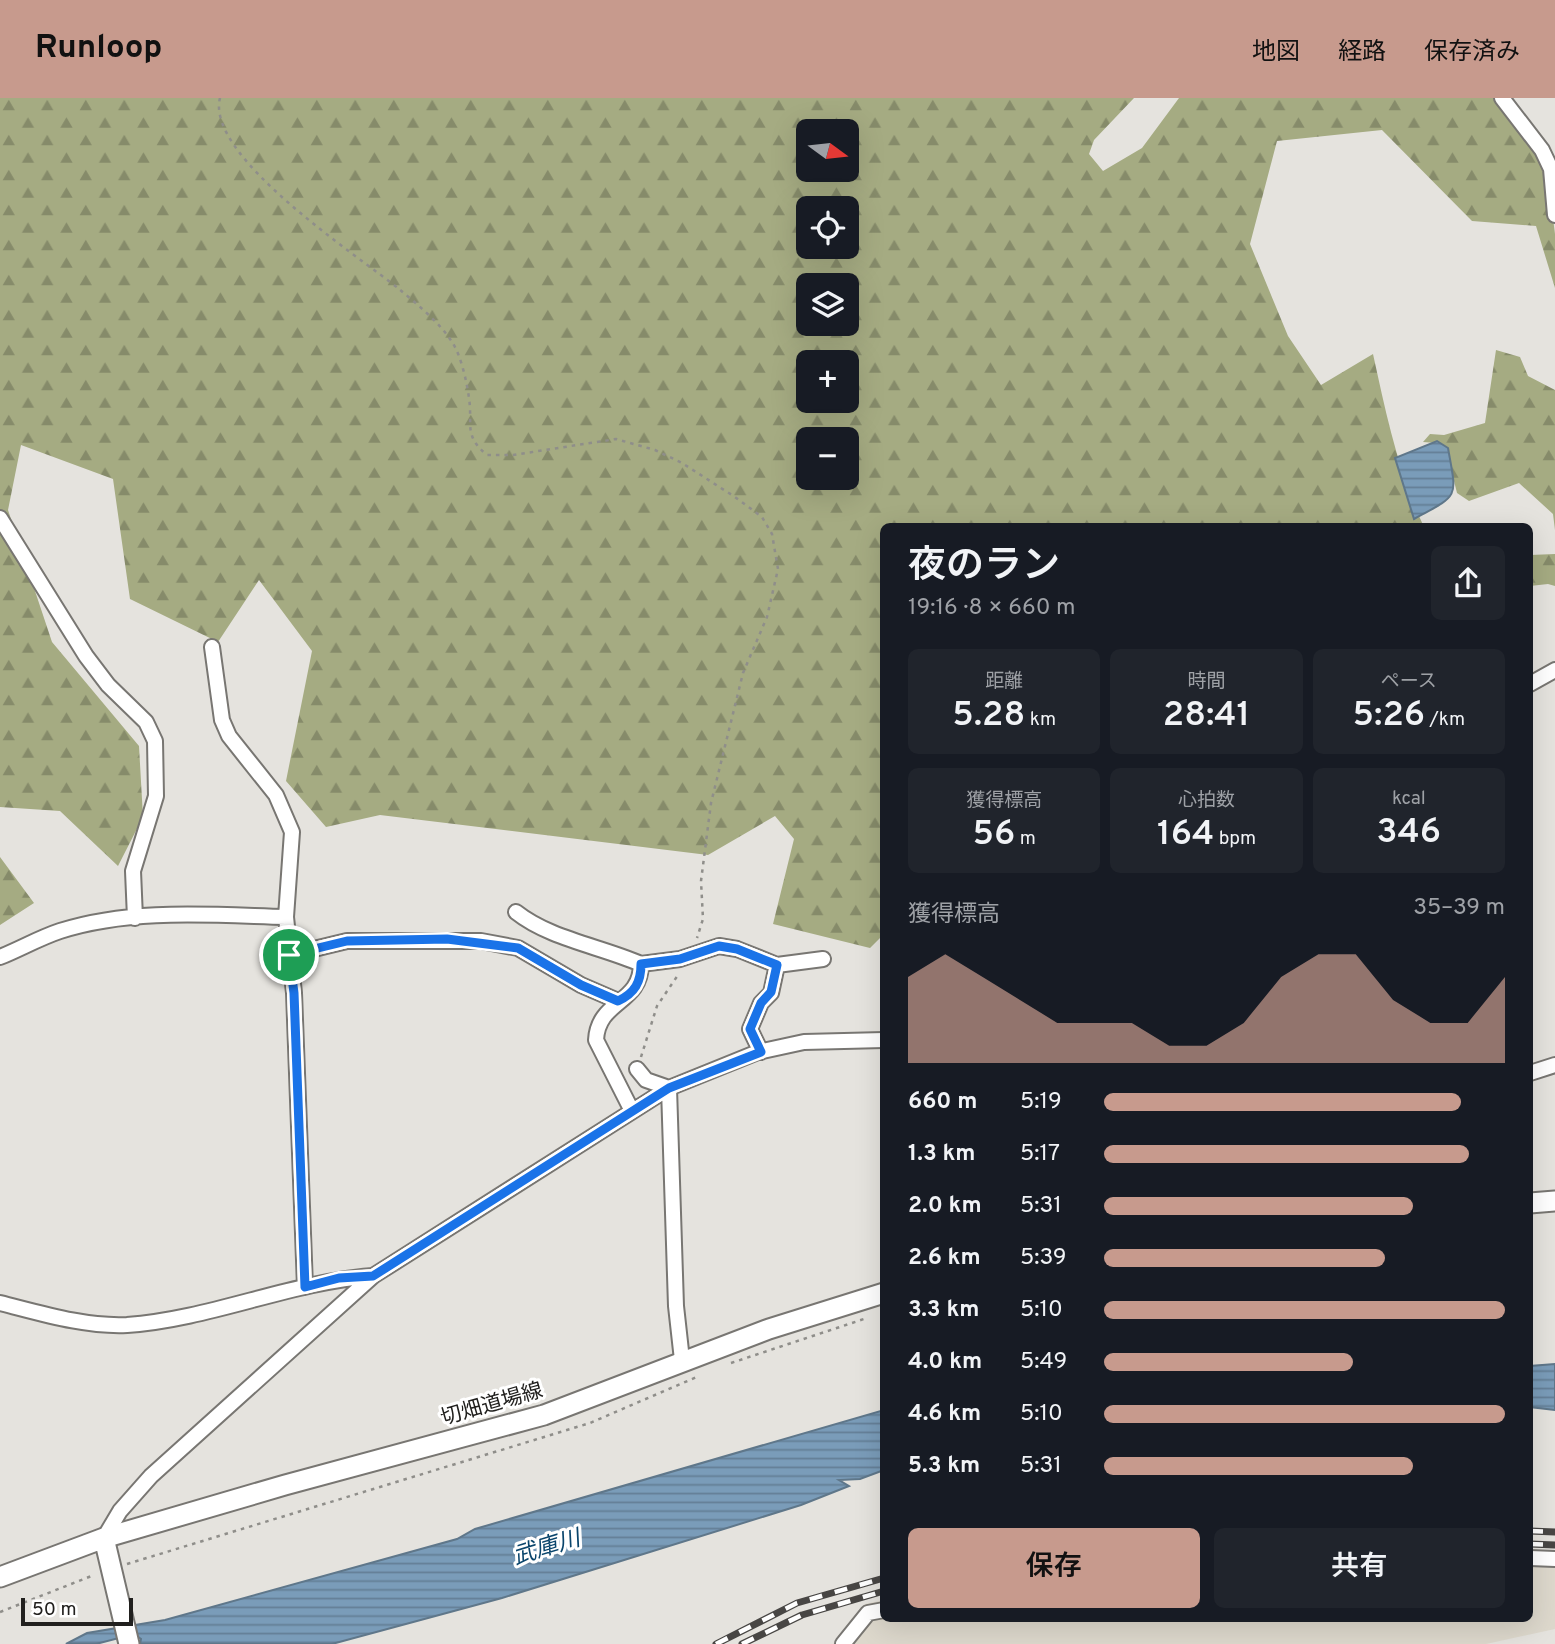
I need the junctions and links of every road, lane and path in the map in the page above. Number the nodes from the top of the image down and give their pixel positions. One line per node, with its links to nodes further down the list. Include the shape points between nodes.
1 (220, 98): 11 (path, via 218,118 232,145 258,175 398,288 454,344 469,398 468,427 487,456 616,439 682,463 762,517 772,534 778,569 767,617 743,673 710,803 701,881 703,919)
2 (1502, 98): 3 (street, via 1542,150 1550,169)
3 (1555, 215)
4 (0, 518): 10 (street, via 86,656 146,722 155,741 156,796 133,871)
5 (212, 647): 9 (street, via 222,720 229,736 276,795 292,832)
6 (1555, 670): 7 (street)
7 (1533, 682)
8 (516, 912): 15 (street, via 534,926)
9 (286, 917): 10 (street, via 162,914); 12 (street)
10 (135, 918): 13 (street, via 59,931)
11 (697, 939)
12 (289, 955): 18 (street, via 347,941 481,941 518,948); 29 (street)
13 (0, 957)
14 (823, 958): 16 (street)
15 (641, 964): 16 (street, via 680,959 719,946); 18 (street, via 638,984)
16 (777, 965): 20 (street, via 771,992 750,1029)
17 (680, 972): 22 (path, via 657,1006)
18 (618, 1001): 25 (street, via 603,1015 596,1041)
19 (880, 1040): 20 (street, via 804,1042)
20 (761, 1052): 24 (street)
21 (1555, 1065): 23 (street)
22 (637, 1069): 24 (street, via 646,1080)
23 (1533, 1072)
24 (669, 1088): 25 (street); 33 (street)
25 (632, 1111): 28 (street)
26 (1555, 1201): 27 (main road)
27 (1533, 1203)
28 (373, 1276): 29 (street); 36 (street, via 151,1476 120,1511)
29 (305, 1287): 31 (street, via 127,1325 96,1324)
30 (880, 1294): 33 (main road, 切畑道場線)
31 (0, 1303)
32 (868, 1317): 34 (path)
33 (681, 1360): 36 (main road, 切畑道場線, via 544,1415)
34 (727, 1364)
35 (702, 1374): 39 (path, via 590,1423)
36 (104, 1538): 39 (main road); 40 (main road, 切畑道場線)
37 (1533, 1558): 38 (street)
38 (1555, 1559)
39 (111, 1568): 42 (path); 43 (main road)
40 (0, 1577)
41 (880, 1611): 44 (street, via 868,1613)
42 (0, 1612)
43 (129, 1644)
44 (843, 1644)

